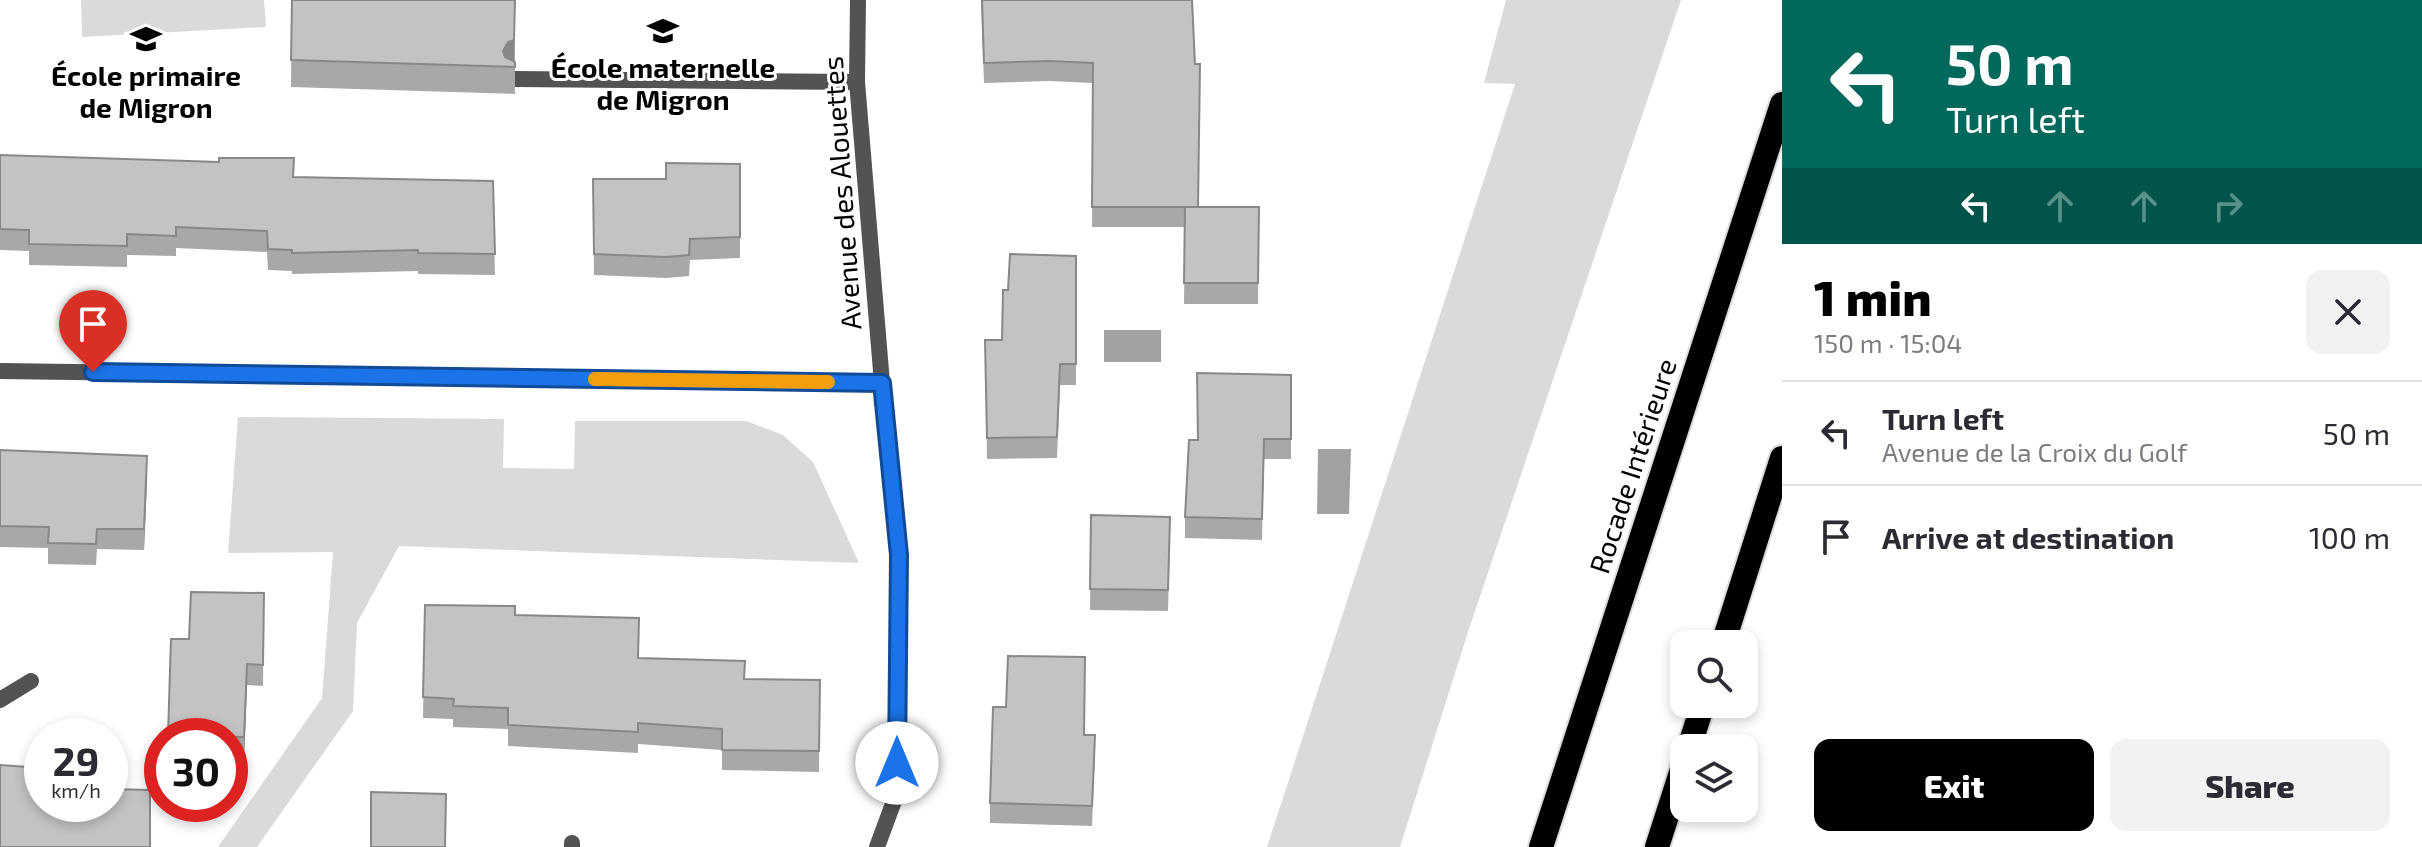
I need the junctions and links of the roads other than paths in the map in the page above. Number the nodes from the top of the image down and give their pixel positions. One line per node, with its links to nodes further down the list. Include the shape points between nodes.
1 (858, 0): 3 (street, Avenue des Alouettes)
2 (514, 79): 3 (street)
3 (857, 82): 6 (street, Avenue des Alouettes)
4 (1782, 104): 13 (highway, Rocade Intérieure)
5 (0, 371): 6 (street)
6 (882, 383): 12 (street, Avenue des Alouettes, via 899,555 897,793)
7 (1782, 458): 8 (highway)
8 (1727, 630)
9 (31, 681): 10 (street)
10 (0, 700)
11 (1670, 807): 14 (highway)
12 (877, 847)
13 (1541, 847)
14 (1657, 847)

